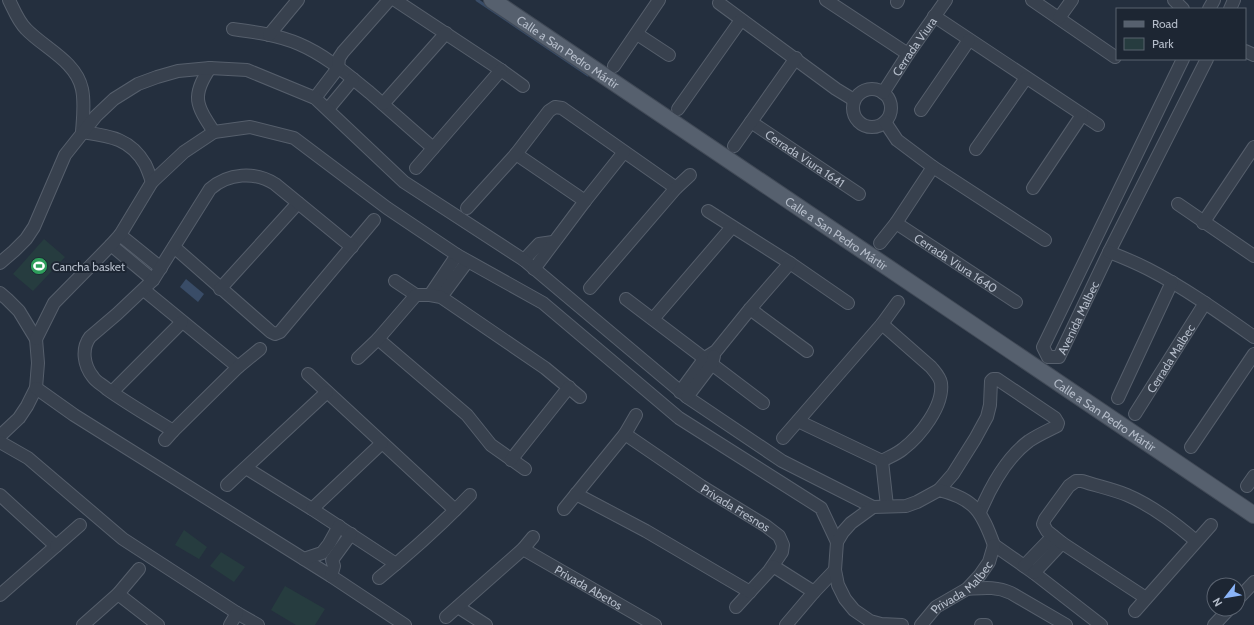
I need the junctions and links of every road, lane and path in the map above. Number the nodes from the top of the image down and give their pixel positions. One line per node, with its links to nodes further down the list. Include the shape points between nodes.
1 (9, 0): 46 (street, via 27,30 69,66 78,78 84,100)
2 (298, 0): 19 (street)
3 (389, 0): 30 (street, via 343,52 339,58)
4 (395, 0): 18 (street)
5 (492, 0): 148 (main road, Calle a San Pedro Mártir)
6 (659, 0): 20 (street)
7 (826, 0): 22 (street)
8 (946, 0): 14 (street, Cerrada Viura)
9 (1032, 0): 15 (street)
10 (1072, 0): 15 (street)
11 (1174, 0): 13 (street)
12 (719, 3): 16 (street)
13 (1182, 8)
14 (934, 16): 21 (street); 22 (street, Cerrada Viura)
15 (1059, 18): 24 (street)
16 (741, 20): 25 (street); 40 (street)
17 (233, 29): 19 (street)
18 (446, 33): 31 (street); 38 (street)
19 (269, 34): 30 (street, via 314,51)
20 (636, 34): 23 (street); 28 (street)
21 (969, 40): 32 (street); 41 (street)
22 (908, 54): 35 (street, Cerrada Viura)
23 (669, 55)
24 (1115, 57)
25 (796, 58): 37 (street); 43 (street)
26 (1184, 60): 77 (street, Avenida Malbec, via 1043,347 1048,357 1059,357)
27 (1206, 60): 77 (street, Avenida Malbec)
28 (614, 66)
29 (210, 68): 36 (street, via 247,70); 46 (street, via 178,71 138,84 114,99); 47 (street, via 198,89 197,96 203,114)
30 (338, 68): 33 (street); 36 (street)
31 (501, 70): 34 (street); 50 (street)
32 (1026, 78): 42 (street); 51 (street)
33 (353, 79): 38 (street); 39 (street)
34 (523, 86)
35 (883, 93): 37 (street, via 870,89); 44 (street, via 891,106)
36 (315, 98): 39 (street)
37 (854, 100): 44 (street, via 854,116 859,123 874,128)
38 (382, 104): 50 (street)
39 (328, 109): 80 (street, via 404,182)
40 (678, 109)
41 (921, 110)
42 (1082, 115): 45 (street); 59 (street)
43 (751, 122): 48 (street); 60 (street, Cerrada Viura 1641)
44 (886, 122): 54 (street, via 897,140)
45 (1098, 125)
46 (82, 132): 57 (street, via 115,138 126,143 145,164); 82 (street, via 65,155 34,227 26,239)
47 (214, 132): 57 (street, via 184,152); 78 (street, via 250,127 294,138 387,208)
48 (734, 146)
49 (1254, 147): 68 (street)
50 (433, 148): 55 (street)
51 (976, 149)
52 (624, 152): 53 (street, via 562,108 555,107 549,111); 58 (street); 61 (street)
53 (516, 154): 61 (street); 64 (street)
54 (933, 167): 67 (street); 71 (street)
55 (416, 168)
56 (690, 175): 58 (street)
57 (152, 182): 70 (street)
58 (676, 188): 89 (street)
59 (1033, 188)
60 (858, 194)
61 (585, 201): 72 (street)
62 (298, 203): 75 (street, via 275,184 261,177 245,175 224,179 210,189); 76 (street); 90 (street)
63 (1178, 204): 68 (street)
64 (467, 208)
65 (708, 211): 69 (street)
66 (374, 220): 76 (street)
67 (896, 223): 73 (street); 97 (street, Cerrada Viura 1640)
68 (1204, 223): 79 (street)
69 (732, 227): 83 (street); 101 (street)
70 (120, 235): 74 (street); 84 (street)
71 (1045, 240)
72 (553, 242): 80 (street, via 539,244); 85 (street)
73 (880, 243)
74 (111, 245): 86 (street); 105 (street, via 54,303)
75 (174, 247): 84 (street); 90 (street)
76 (352, 247): 90 (street, via 280,332 275,334)
77 (1109, 252): 88 (street)
78 (457, 255): 81 (street); 94 (street)
79 (1254, 256)
80 (524, 260): 85 (street)
81 (468, 262): 94 (street); 156 (street, via 543,303 679,418 821,508)
82 (0, 263)
83 (790, 263): 98 (street); 100 (street)
84 (161, 268): 86 (street)
85 (534, 268): 118 (street)
86 (153, 280): 91 (street)
87 (396, 282): 93 (street)
88 (1172, 282): 99 (street); 120 (street)
89 (590, 288)
90 (220, 289)
91 (144, 290): 102 (street); 116 (street, via 86,341 87,367 93,379)
92 (0, 293): 105 (street, via 18,311)
93 (416, 295): 94 (street); 106 (street)
94 (436, 296): 114 (street, via 545,368)
95 (626, 299): 101 (street)
96 (898, 302): 103 (street)
97 (1016, 302)
98 (848, 303)
99 (1205, 303): 104 (street); 122 (street, Cerrada Malbec)
100 (750, 309): 108 (street); 111 (street)
101 (653, 319): 111 (street)
102 (182, 322): 112 (street); 116 (street)
103 (882, 324): 124 (street); 132 (street, via 931,367 941,382 941,392 937,406 924,427 903,448)
104 (1254, 337)
105 (36, 339): 115 (street)
106 (378, 339): 110 (street); 131 (street, via 458,406 491,445)
107 (260, 349): 112 (street)
108 (807, 351)
109 (1254, 354): 130 (street)
110 (358, 358)
111 (711, 358): 118 (street); 121 (street)
112 (238, 367): 116 (street, via 169,435)
113 (308, 374): 117 (street)
114 (569, 387): 119 (street); 131 (street)
115 (36, 388): 126 (street, via 19,418); 161 (street, via 74,415)
116 (112, 392)
117 (327, 392): 129 (street); 133 (street)
118 (683, 395): 143 (street, via 782,461)
119 (580, 397)
120 (1118, 398)
121 (763, 403)
122 (1135, 414)
123 (636, 415): 125 (street)
124 (798, 421): 127 (street); 132 (street)
125 (625, 434): 139 (street); 164 (street, Privada Fresnos, via 775,532 783,548)
126 (0, 436)
127 (783, 438)
128 (0, 442): 183 (street, via 28,458 123,539)
129 (382, 443): 144 (street); 146 (street)
130 (1191, 447)
131 (511, 460): 134 (street)
132 (882, 461): 142 (street)
133 (246, 468): 136 (street); 144 (street)
134 (525, 469)
135 (1254, 476): 137 (street)
136 (227, 484)
137 (1247, 486)
138 (939, 490): 142 (street, via 906,506); 147 (street, via 961,498); 147 (street, via 957,468 987,417 991,381 997,379 1055,418 1058,423 1057,426 1029,441 1017,452 989,491)
139 (576, 494): 145 (street); 173 (street, via 646,531)
140 (0, 495): 158 (street)
141 (470, 495): 146 (street)
142 (887, 506): 143 (street)
143 (873, 507): 156 (street, via 851,523)
144 (312, 509): 151 (street)
145 (564, 509)
146 (455, 510): 163 (street)
147 (980, 512): 157 (street)
148 (1254, 515)
149 (80, 524): 158 (street)
150 (1211, 525): 155 (street)
151 (339, 526): 152 (street); 160 (street)
152 (351, 534): 162 (street); 163 (street)
153 (533, 538): 159 (street)
154 (1057, 540): 155 (street, via 1043,524 1069,486 1079,481 1127,495 1159,512); 166 (street); 177 (street)
155 (1196, 541): 177 (street)
156 (837, 542): 167 (street)
157 (994, 545): 166 (street); 171 (street, Privada Malbec, via 985,570)
158 (56, 546): 176 (street)
159 (523, 549): 178 (street); 190 (street, Privada Abetos)
160 (322, 553): 161 (street); 162 (street)
161 (304, 560): 168 (street)
162 (332, 560): 168 (street, via 334,566)
163 (396, 564): 169 (street)
164 (771, 568): 173 (street, Privada Fresnos); 175 (street)
165 (139, 569): 174 (street)
166 (1029, 569): 197 (street)
167 (835, 570): 175 (street); 192 (street, via 838,585 854,610 881,624)
168 (331, 576): 188 (street)
169 (379, 578)
170 (1254, 582): 172 (street)
171 (966, 589): 193 (street, Privada Malbec, via 936,607); 196 (street, via 1004,590)
172 (1246, 590)
173 (750, 592): 179 (street, Privada Fresnos)
174 (118, 594): 184 (street); 185 (street)
175 (811, 595): 191 (street)
176 (2, 598)
177 (1146, 598): 180 (street)
178 (458, 607): 181 (street); 189 (street)
179 (736, 607)
180 (1135, 611)
181 (446, 617)
182 (1222, 617): 198 (street)
183 (242, 619): 186 (street); 187 (street)
184 (83, 625)
185 (158, 625)
186 (230, 625)
187 (258, 625)
188 (405, 625)
189 (486, 625)
190 (655, 625)
191 (786, 625)
192 (902, 625)
193 (921, 625)
194 (981, 625): 195 (street)
195 (986, 625)
196 (1066, 625)
197 (1101, 625)
198 (1214, 625)

